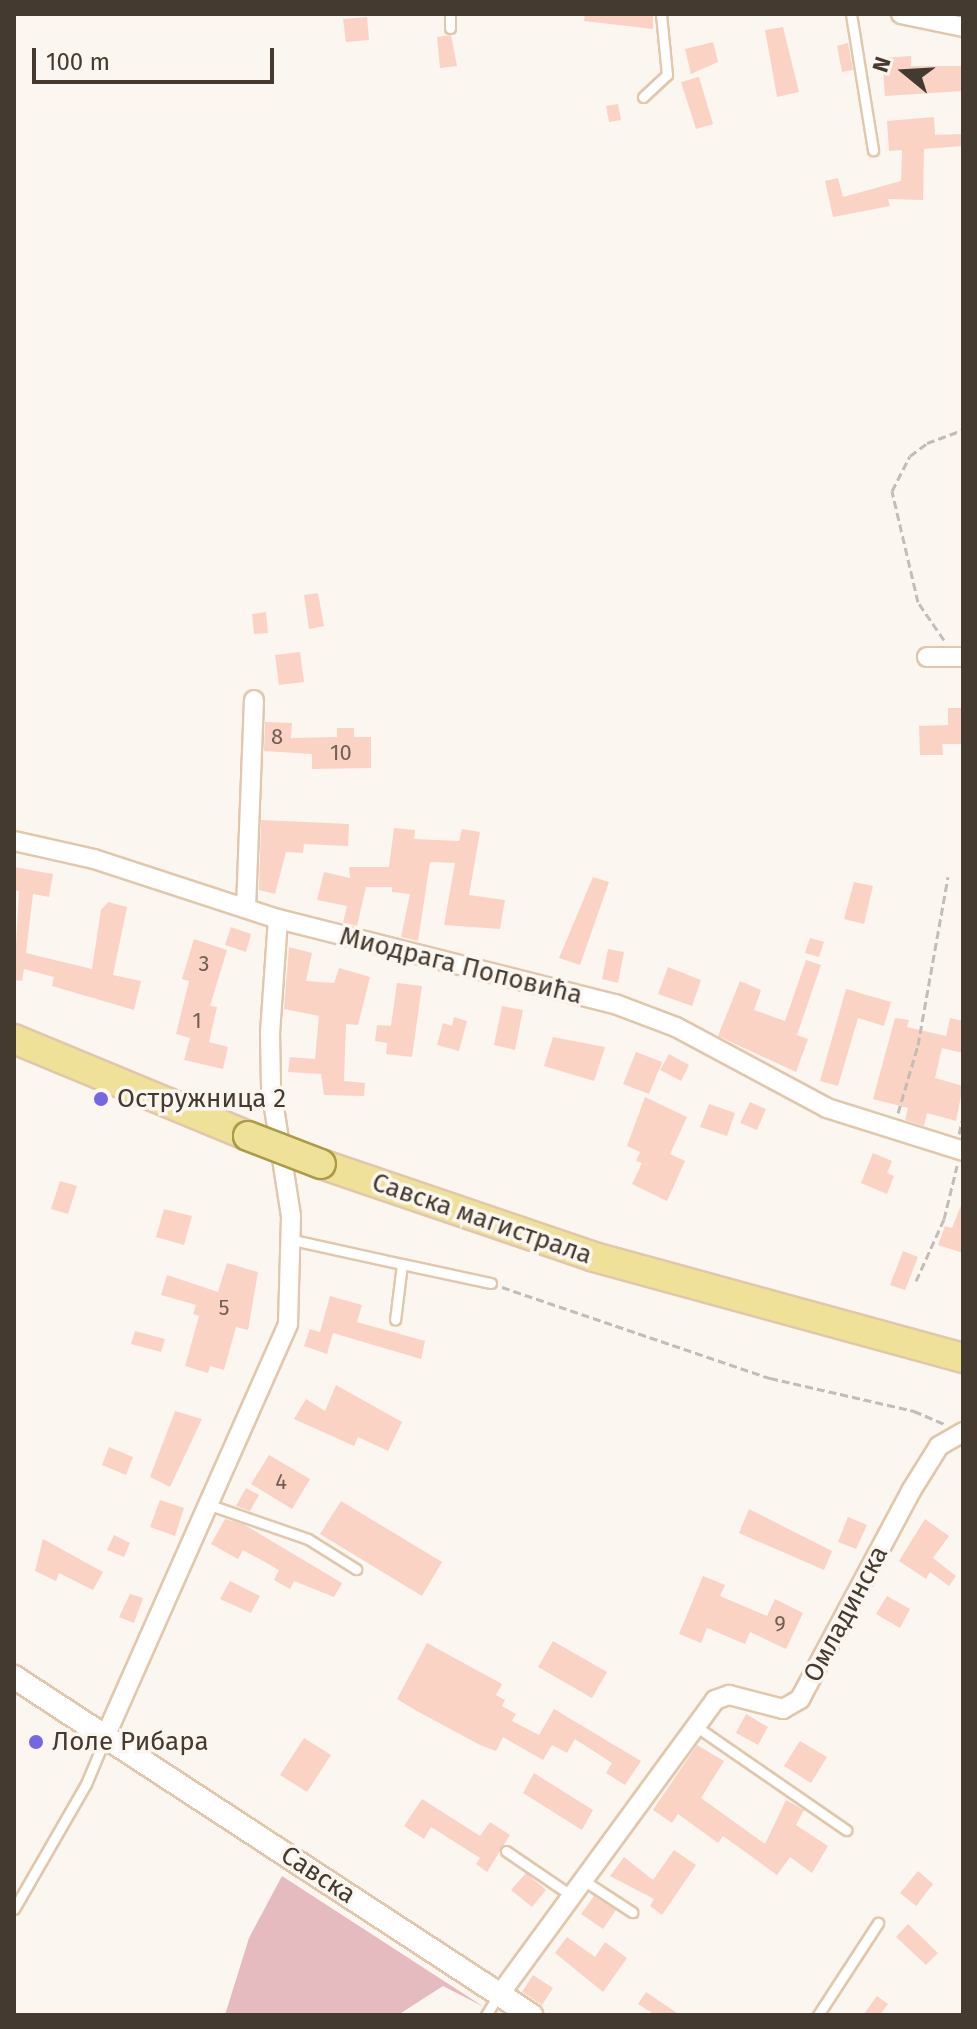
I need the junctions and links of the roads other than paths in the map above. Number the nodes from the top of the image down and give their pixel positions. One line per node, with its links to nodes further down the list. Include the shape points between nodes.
1 (450, 14): 6 (lane)
2 (661, 14): 7 (lane, via 667,75)
3 (851, 14): 8 (lane)
4 (901, 14): 5 (street)
5 (963, 27)
6 (450, 28)
7 (643, 97)
8 (873, 150)
9 (927, 657): 10 (street)
10 (962, 657)
11 (254, 700): 13 (street)
12 (14, 841): 13 (street, Миодрага Поповића, via 94,859)
13 (246, 908): 14 (street, Миодрага Поповића)
14 (278, 919): 16 (street, Миодрага Поповића, via 657,1019 806,1098 892,1132); 17 (street, via 270,1033 278,1143)
15 (14, 1039): 21 (main road, Савска магистрала, bridge, via 321,1164 594,1257)
16 (962, 1151)
17 (293, 1240): 18 (lane); 23 (street, via 288,1324 251,1416)
18 (402, 1264): 19 (lane); 20 (lane)
19 (491, 1283)
20 (395, 1320)
21 (963, 1358)
22 (959, 1433): 26 (street, Омладинска, via 939,1446 911,1491 800,1699 783,1709 723,1695)
23 (207, 1504): 24 (lane, via 308,1539); 27 (street)
24 (356, 1569)
25 (14, 1677): 27 (street, Савска)
26 (694, 1725): 28 (lane); 30 (street, Омладинска)
27 (106, 1735): 32 (lane, via 86,1784); 35 (street, Савска)
28 (846, 1830)
29 (506, 1851): 31 (lane)
30 (580, 1878): 31 (street, Омладинска); 33 (lane)
31 (569, 1894): 35 (street, Омладинска)
32 (14, 1909)
33 (632, 1912)
34 (878, 1923): 38 (lane)
35 (500, 1994): 36 (lane); 37 (street, Савска)
36 (486, 2015)
37 (531, 2015)
38 (818, 2015)

